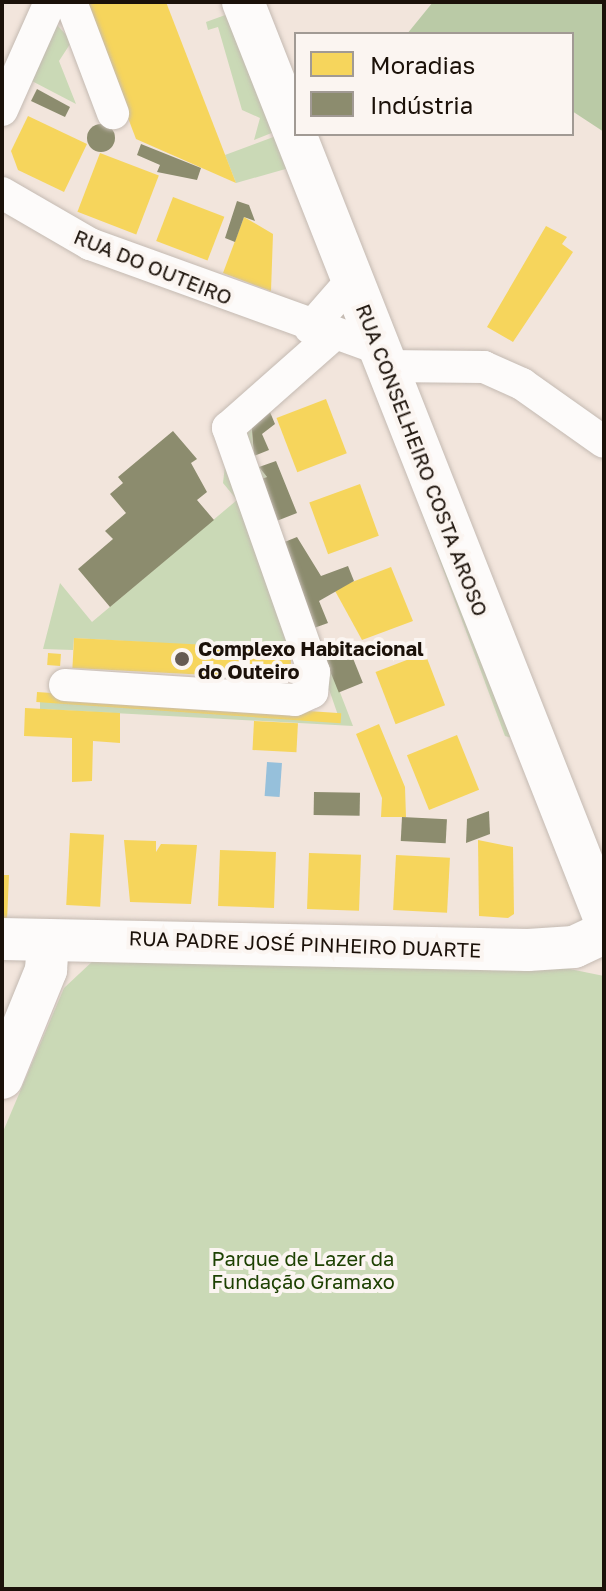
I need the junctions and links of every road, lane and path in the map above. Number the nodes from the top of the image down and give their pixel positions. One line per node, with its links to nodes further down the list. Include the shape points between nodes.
1 (50, 2): 4 (street)
2 (71, 2): 5 (street)
3 (243, 2): 6 (main road, RUA CONSELHEIRO COSTA AROSO)
4 (2, 110)
5 (113, 113)
6 (294, 132)
7 (296, 136): 9 (main road, RUA CONSELHEIRO COSTA AROSO)
8 (2, 193): 10 (street, RUA DO OUTEIRO, via 90,244)
9 (352, 280): 10 (street); 11 (main road, RUA CONSELHEIRO COSTA AROSO)
10 (321, 332): 11 (street, RUA DO OUTEIRO); 13 (street, via 228,428 314,672 312,692 295,700)
11 (382, 357): 12 (street, RUA DO OUTEIRO, via 484,367 522,384); 14 (main road, RUA CONSELHEIRO COSTA AROSO)
12 (604, 442)
13 (65, 685)
14 (604, 917)
15 (604, 933): 17 (main road, RUA PADRE JOSÉ PINHEIRO DUARTE, via 574,947 528,950)
16 (2, 939): 17 (main road, RUA PADRE JOSÉ PINHEIRO DUARTE)
17 (48, 940): 18 (main road, via 46,970)
18 (2, 1078)

